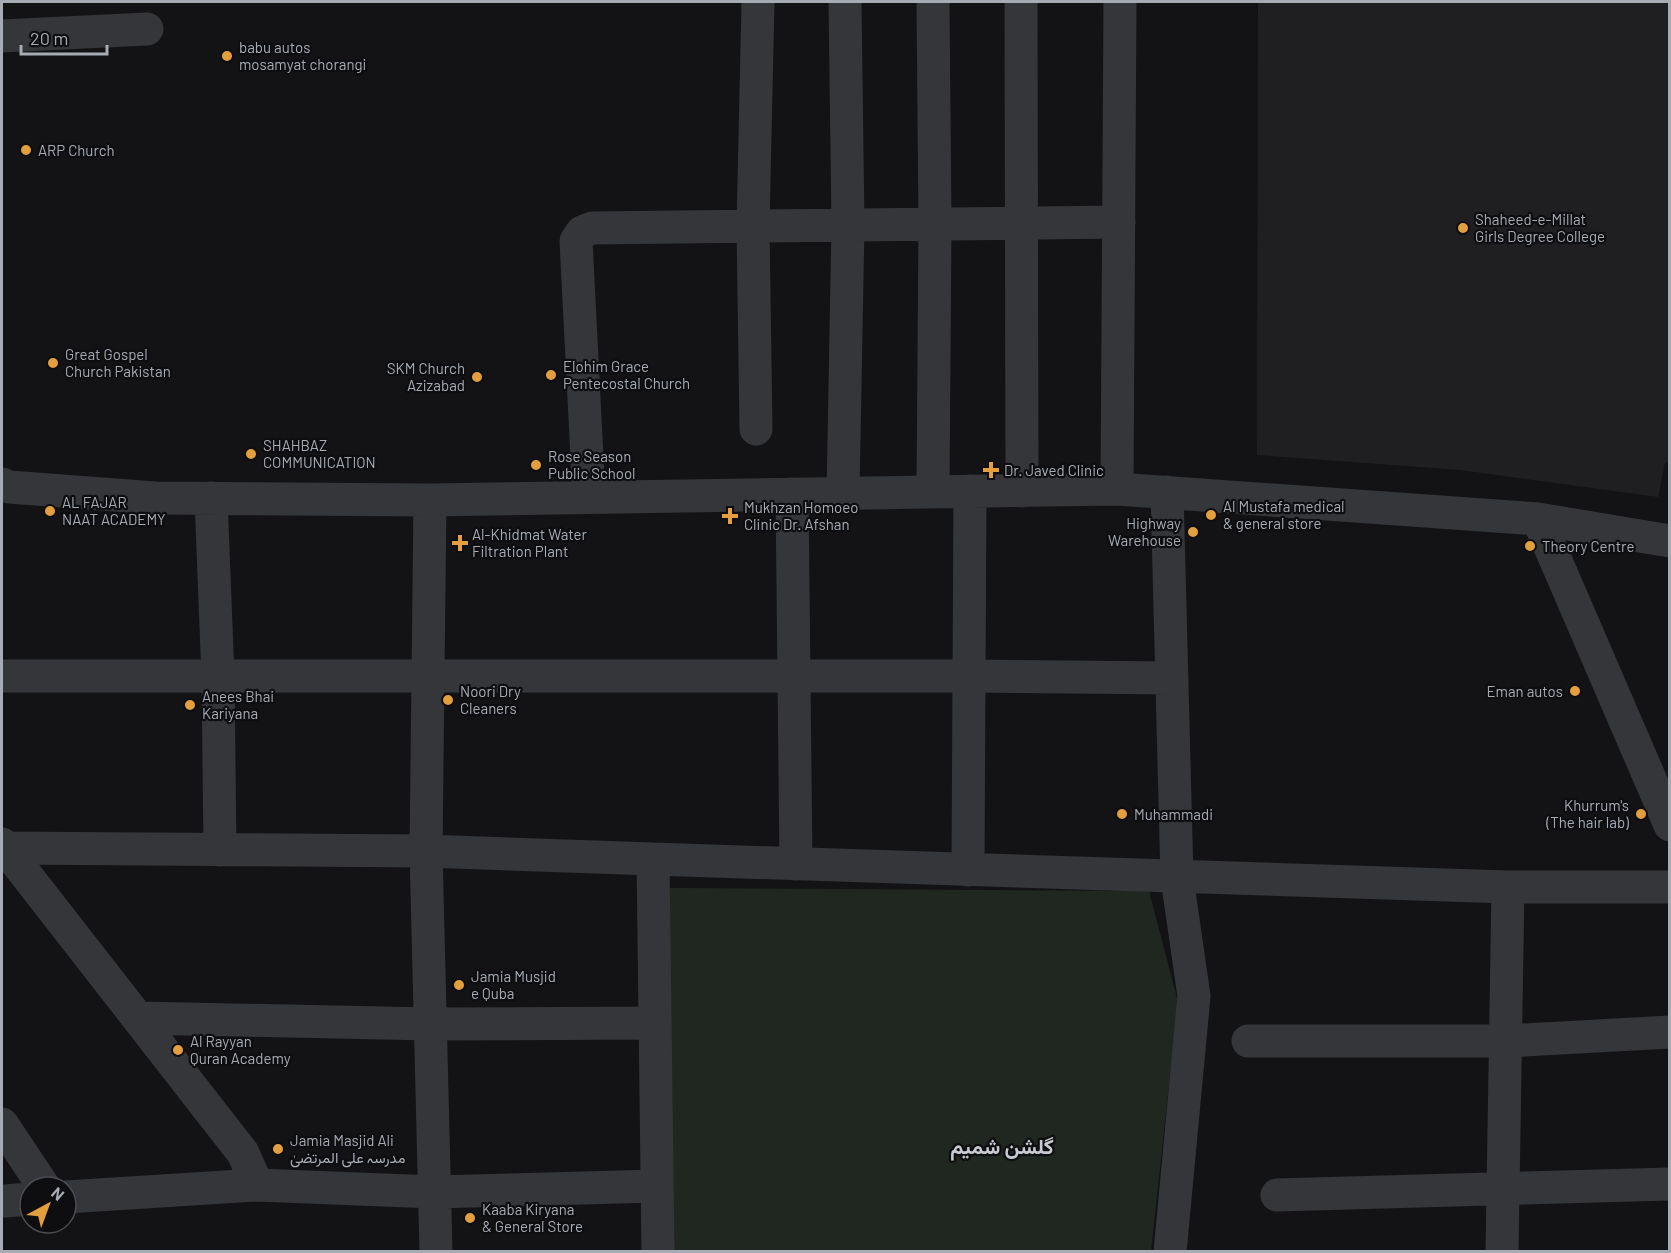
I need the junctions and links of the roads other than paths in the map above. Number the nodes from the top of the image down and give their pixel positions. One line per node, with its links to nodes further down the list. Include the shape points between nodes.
1 (758, 2): 12 (street)
2 (845, 2): 11 (street)
3 (933, 2): 10 (street)
4 (1021, 2): 9 (street)
5 (1120, 2): 8 (street)
6 (147, 29): 7 (street)
7 (2, 36)
8 (1119, 222): 9 (street); 15 (street)
9 (1020, 223): 10 (street); 17 (street)
10 (935, 224): 11 (street); 18 (street)
11 (848, 225): 12 (street); 20 (street)
12 (753, 226): 13 (street); 22 (street, via 592,228 582,232 576,241)
13 (756, 429)
14 (2, 484): 23 (street, via 155,498)
15 (1117, 489): 17 (street); 19 (street)
16 (970, 491): 17 (street); 18 (street); 28 (street)
17 (1022, 491)
18 (933, 492): 20 (street)
19 (1167, 492): 25 (street); 32 (street)
20 (843, 493): 21 (street)
21 (792, 494): 22 (street); 31 (street)
22 (589, 497): 24 (street)
23 (211, 498): 24 (street); 29 (street)
24 (430, 500): 30 (street)
25 (1538, 519): 26 (street); 33 (street)
26 (1670, 541)
27 (2, 676): 29 (street)
28 (969, 676): 31 (street); 32 (street); 39 (street)
29 (218, 677): 30 (street); 35 (street)
30 (428, 677): 31 (street); 36 (street)
31 (794, 677): 38 (street)
32 (1172, 678): 40 (street)
33 (1670, 825)
34 (3, 846): 35 (street); 43 (street)
35 (220, 850): 36 (street)
36 (426, 851): 37 (street); 45 (street)
37 (653, 859): 38 (street); 44 (street)
38 (796, 864): 39 (street)
39 (968, 870): 40 (street)
40 (1177, 878): 41 (street); 60 (street, via 1194,996)
41 (1508, 887): 42 (street); 48 (street)
42 (1670, 887)
43 (139, 1018): 45 (street); 52 (street, via 243,1153)
44 (655, 1023): 45 (street); 53 (street)
45 (430, 1024): 55 (street)
46 (1670, 1032): 48 (street)
47 (1248, 1041): 48 (street)
48 (1505, 1041): 54 (street)
49 (2, 1124): 50 (street)
50 (36, 1175)
51 (1670, 1184): 54 (street)
52 (257, 1185): 55 (street); 57 (street)
53 (657, 1186): 55 (street); 59 (street)
54 (1503, 1188): 56 (street); 61 (street)
55 (434, 1192): 58 (street)
56 (1277, 1195)
57 (78, 1196)
58 (436, 1251)
59 (658, 1251)
60 (1170, 1251)
61 (1502, 1251)

